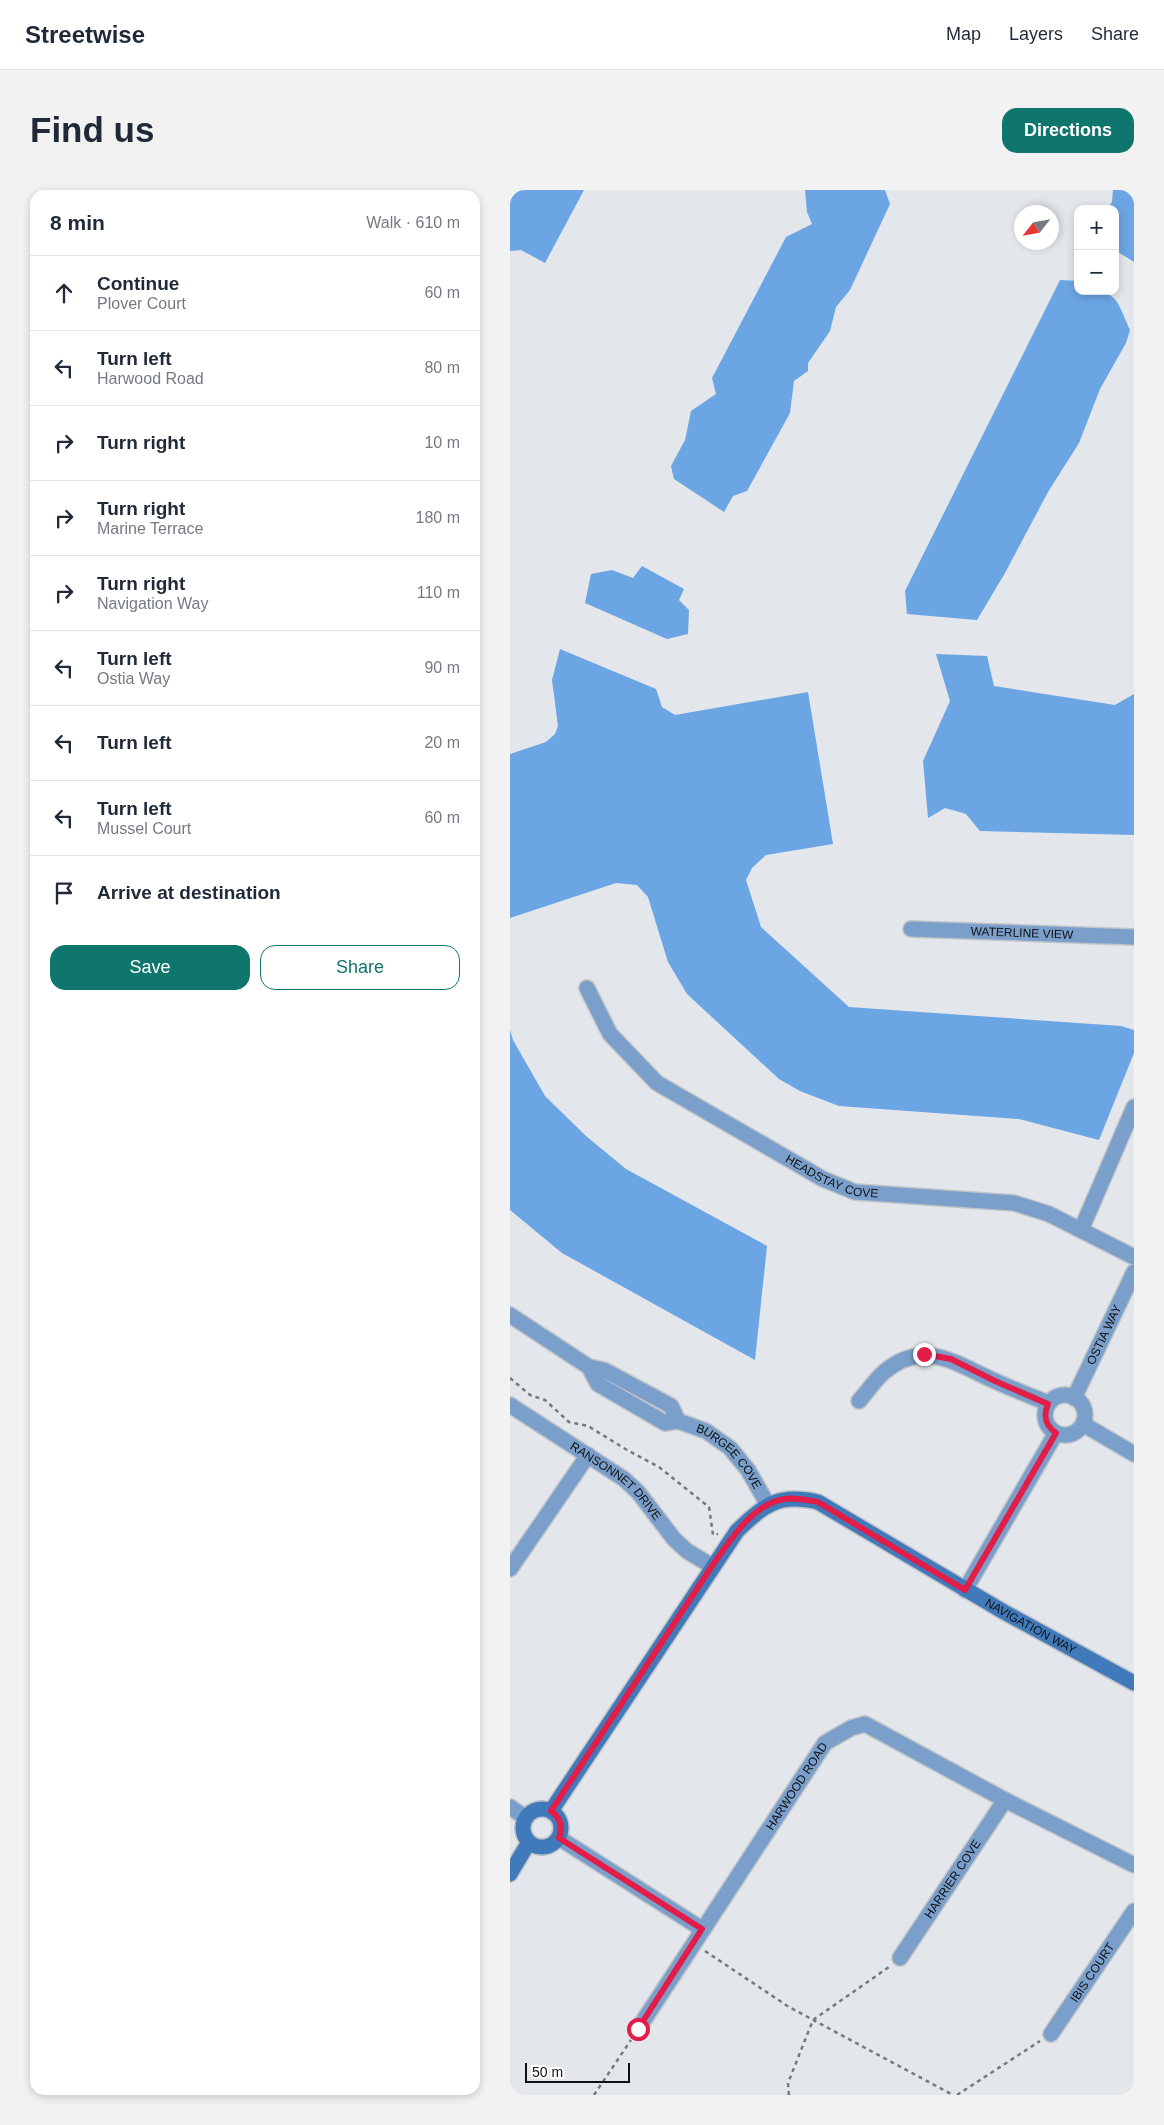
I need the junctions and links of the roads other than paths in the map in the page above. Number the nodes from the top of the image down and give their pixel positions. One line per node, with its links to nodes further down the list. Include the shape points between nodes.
1 (911, 929): 2 (street, WATERLINE VIEW)
2 (1134, 937)
3 (587, 988): 5 (street, HEADSTAY COVE, via 610,1034 657,1083 823,1179 855,1192 1014,1203 1049,1214)
4 (1134, 1107): 5 (street)
5 (1081, 1230): 6 (street, HEADSTAY COVE)
6 (1134, 1257)
7 (1134, 1272): 9 (street, OSTIA WAY)
8 (510, 1315): 17 (street, BURGEE COVE, via 589,1367 604,1370 671,1406 678,1421 706,1431 730,1448 748,1470)
9 (1074, 1398): 11 (street, via 1060,1396); 13 (street, via 1085,1412)
10 (859, 1401): 11 (street, via 884,1372 904,1360 924,1354 951,1359)
11 (1048, 1404): 14 (street, via 1045,1417 1050,1429)
12 (510, 1405): 16 (street, RANSONNET DRIVE)
13 (1083, 1424): 14 (street, via 1070,1435); 15 (street)
14 (1056, 1433): 20 (street)
15 (1134, 1454)
16 (588, 1455): 18 (street, RANSONNET DRIVE, via 638,1492 674,1539); 19 (street)
17 (768, 1505): 18 (street, via 737,1531); 20 (street, NAVIGATION WAY, via 783,1499 802,1498 818,1502)
18 (712, 1566): 24 (street)
19 (510, 1569)
20 (965, 1590): 21 (street, NAVIGATION WAY)
21 (1134, 1682)
22 (1005, 1800): 28 (street, HARWOOD ROAD); 31 (street, HARWOOD ROAD, via 865,1724 851,1728 825,1743); 32 (street, HARRIER COVE)
23 (510, 1807): 25 (street)
24 (551, 1811): 25 (street, via 540,1809); 26 (street, via 560,1820)
25 (526, 1818): 27 (street, via 524,1830)
26 (559, 1838): 27 (street, via 542,1847); 31 (street)
27 (529, 1842): 29 (street)
28 (1134, 1865)
29 (510, 1874)
30 (1134, 1911): 34 (street, IBIS COURT)
31 (702, 1929): 33 (street, HARWOOD ROAD)
32 (900, 1958)
33 (638, 2029)
34 (1051, 2034)

